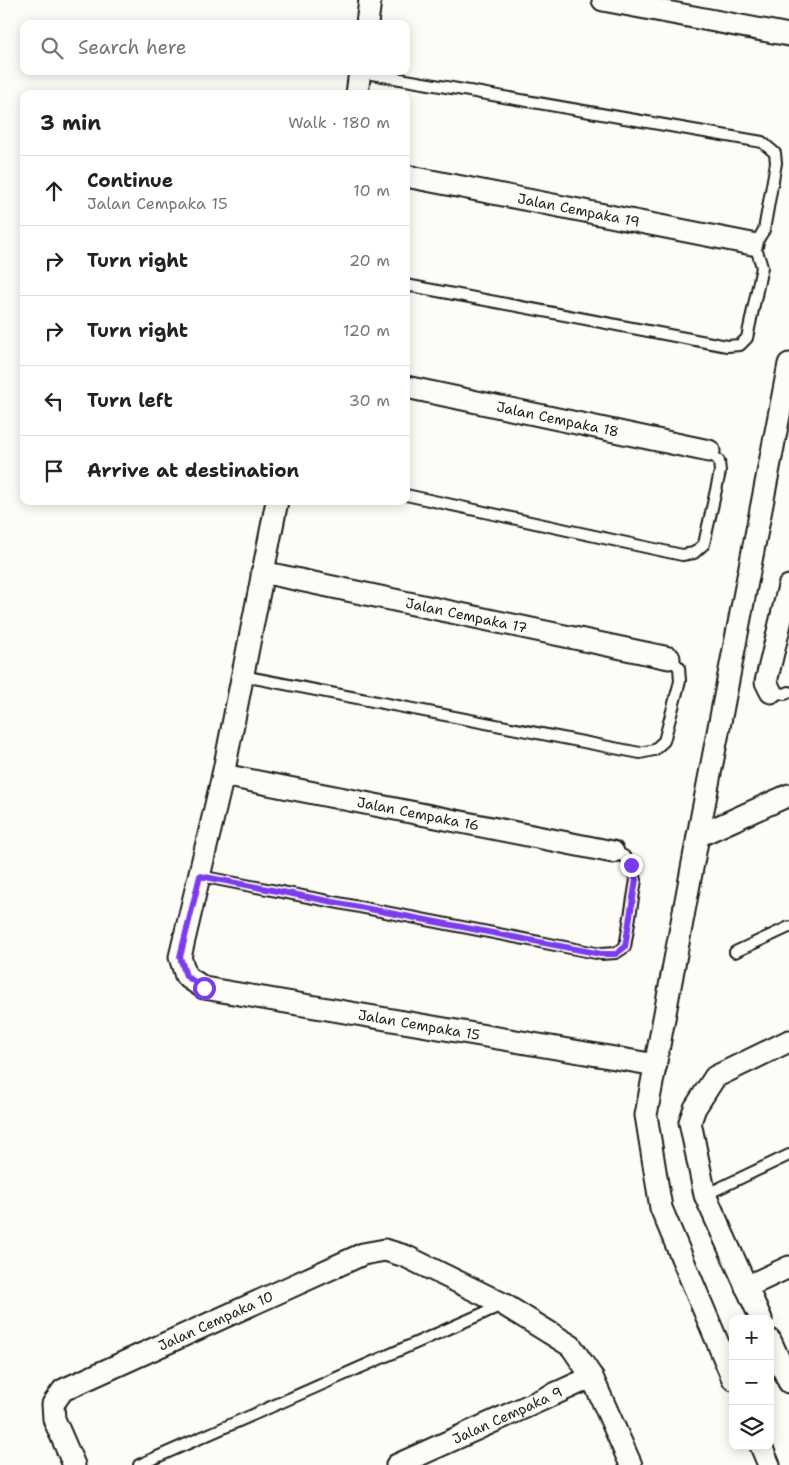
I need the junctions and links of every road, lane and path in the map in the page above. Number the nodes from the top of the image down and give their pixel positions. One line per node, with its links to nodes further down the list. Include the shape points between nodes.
1 (370, 0): 3 (street)
2 (602, 0): 4 (street)
3 (368, 20)
4 (789, 35)
5 (360, 75): 7 (street)
6 (377, 75): 9 (lane, via 762,142 775,153 776,163 764,230)
7 (358, 90)
8 (410, 177): 9 (street, Jalan Cempaka 19)
9 (752, 244): 10 (lane, via 762,268 747,338 740,345 727,346)
10 (410, 285)
11 (789, 364): 23 (street)
12 (410, 388): 13 (street, Jalan Cempaka 18)
13 (709, 451): 14 (lane, via 719,461 720,472 704,544 694,553 682,555)
14 (410, 496)
15 (276, 505): 16 (street)
16 (262, 572): 18 (street, Jalan Cempaka 17); 19 (street)
17 (789, 586): 20 (street, via 766,682)
18 (669, 658): 19 (lane, via 679,667 680,681 664,741 654,750 640,753)
19 (243, 676): 21 (street)
20 (780, 692)
21 (223, 776): 24 (street, Jalan Cempaka 16); 25 (street)
22 (789, 795): 23 (street)
23 (698, 836): 29 (street)
24 (613, 852): 25 (lane, via 624,856 636,880 625,947 616,954 601,954)
25 (200, 876): 29 (street, Jalan Cempaka 15, via 180,957 186,976 204,988)
26 (789, 927): 27 (lane)
27 (736, 952)
28 (789, 1041): 31 (street, via 715,1077 695,1108 690,1122)
29 (656, 1065): 37 (street, via 646,1115 661,1208)
30 (789, 1155): 31 (lane)
31 (705, 1195): 33 (street)
32 (789, 1267): 33 (street)
33 (746, 1287): 35 (street)
34 (503, 1304): 39 (street, via 571,1346); 41 (street, Jalan Cempaka 10, via 405,1256 385,1250 363,1254 63,1390 53,1404 54,1419); 42 (lane)
35 (759, 1315)
36 (774, 1348): 38 (street)
37 (729, 1370)
38 (787, 1372)
39 (592, 1377): 43 (street, Jalan Cempaka 9); 44 (street)
40 (764, 1450): 45 (street)
41 (74, 1465)
42 (138, 1465)
43 (397, 1465)
44 (631, 1465)
45 (770, 1465)

